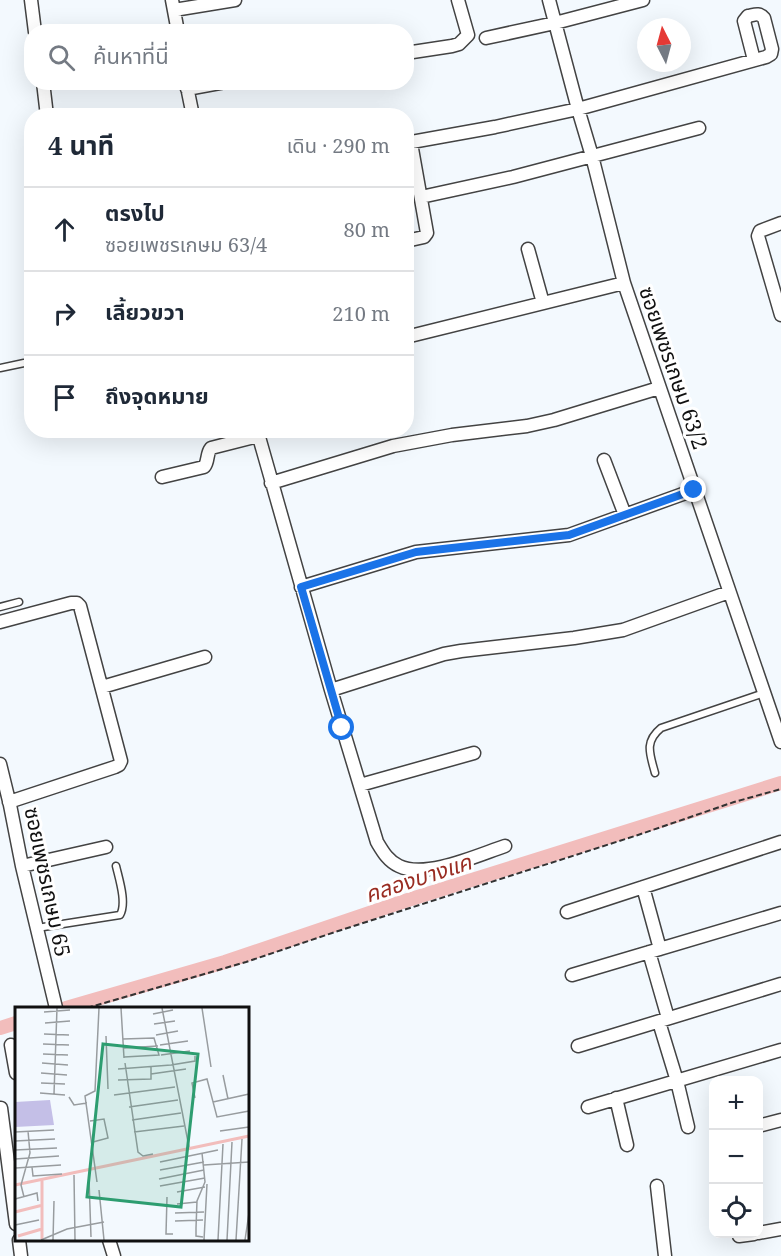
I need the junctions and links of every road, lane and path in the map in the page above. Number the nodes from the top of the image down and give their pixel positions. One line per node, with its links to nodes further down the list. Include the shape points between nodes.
1 (30, 0): 8 (street)
2 (235, 0): 6 (street)
3 (458, 0): 11 (street, via 468,35 459,44)
4 (549, 0): 7 (street, ซอยเพชรเกษม 63/2)
5 (643, 0): 7 (street)
6 (173, 5): 9 (street)
7 (555, 23): 10 (street); 17 (street, ซอยเพชรเกษม 63/2)
8 (34, 24)
9 (177, 24)
10 (486, 38)
11 (414, 52)
12 (754, 60): 17 (street)
13 (44, 90): 15 (street)
14 (187, 90): 16 (street)
15 (46, 108)
16 (191, 108)
17 (578, 110): 19 (street); 20 (street, ซอยเพชรเกษม 63/2)
18 (699, 128): 20 (street)
19 (414, 142)
20 (592, 156): 22 (street); 26 (street, ซอยเพชรเกษม 63/2)
21 (414, 166): 22 (street)
22 (421, 197): 24 (street, via 426,233)
23 (781, 223): 28 (street, via 760,231 758,236)
24 (414, 239)
25 (528, 249): 27 (street)
26 (624, 283): 27 (street); 32 (street, ซอยเพชรเกษม 63/2)
27 (543, 303): 29 (street)
28 (781, 315)
29 (414, 335)
30 (24, 363): 31 (lane)
31 (0, 368)
32 (659, 388): 37 (street, via 528,426 393,446); 38 (street, ซอยเพชรเกษม 63/2)
33 (242, 438): 36 (street, via 211,448 204,467)
34 (258, 438): 37 (street)
35 (604, 460): 39 (street)
36 (162, 477)
37 (271, 483): 40 (street)
38 (694, 490): 39 (street); 41 (street, ซอยเพชรเกษม 63/2)
39 (625, 515): 40 (street, via 569,535 416,552)
40 (301, 587): 47 (street)
41 (729, 592): 47 (street, via 623,630 444,654); 48 (street, ซอยเพชรเกษม 63/2)
42 (19, 602): 43 (lane)
43 (0, 607)
44 (0, 622): 46 (street, via 77,603)
45 (205, 657): 46 (street)
46 (102, 687): 55 (street, via 119,765)
47 (331, 690): 53 (street)
48 (764, 693): 49 (street, ซอยเพชรเกษม 63/2); 52 (lane, via 656,732 649,754)
49 (781, 742)
50 (474, 753): 53 (street)
51 (0, 764): 55 (street, ซอยเพชรเกษม 65)
52 (655, 773)
53 (360, 785): 57 (street, via 377,842 400,867 437,869)
54 (781, 789): 69 (path, via 246,962)
55 (9, 802): 59 (street, ซอยเพชรเกษม 65)
56 (781, 842): 61 (street)
57 (505, 846)
58 (106, 847): 59 (street)
59 (22, 866): 64 (street, ซอยเพชรเกษม 65)
60 (116, 866): 64 (lane, via 123,902 120,915)
61 (644, 887): 62 (street); 65 (street)
62 (567, 912)
63 (781, 913): 65 (street)
64 (37, 928): 68 (street, ซอยเพชรเกษม 65)
65 (655, 951): 66 (street); 70 (street)
66 (572, 975)
67 (781, 984): 70 (street)
68 (55, 1005)
69 (90, 1007)
70 (664, 1020): 72 (street); 75 (street)
71 (11, 1045): 74 (street)
72 (578, 1046)
73 (781, 1050): 75 (street)
74 (15, 1067)
75 (677, 1081): 76 (street); 81 (street)
76 (616, 1098): 77 (street); 82 (street)
77 (588, 1107)
78 (1, 1108): 83 (street)
79 (781, 1120): 80 (street)
80 (763, 1125)
81 (688, 1126)
82 (627, 1145)
83 (13, 1163): 85 (street)
84 (657, 1186): 92 (street)
85 (15, 1204)
86 (781, 1229): 87 (street)
87 (763, 1232)
88 (18, 1241): 90 (street)
89 (110, 1241): 91 (street)
90 (21, 1256)
91 (114, 1256)
92 (665, 1256)

